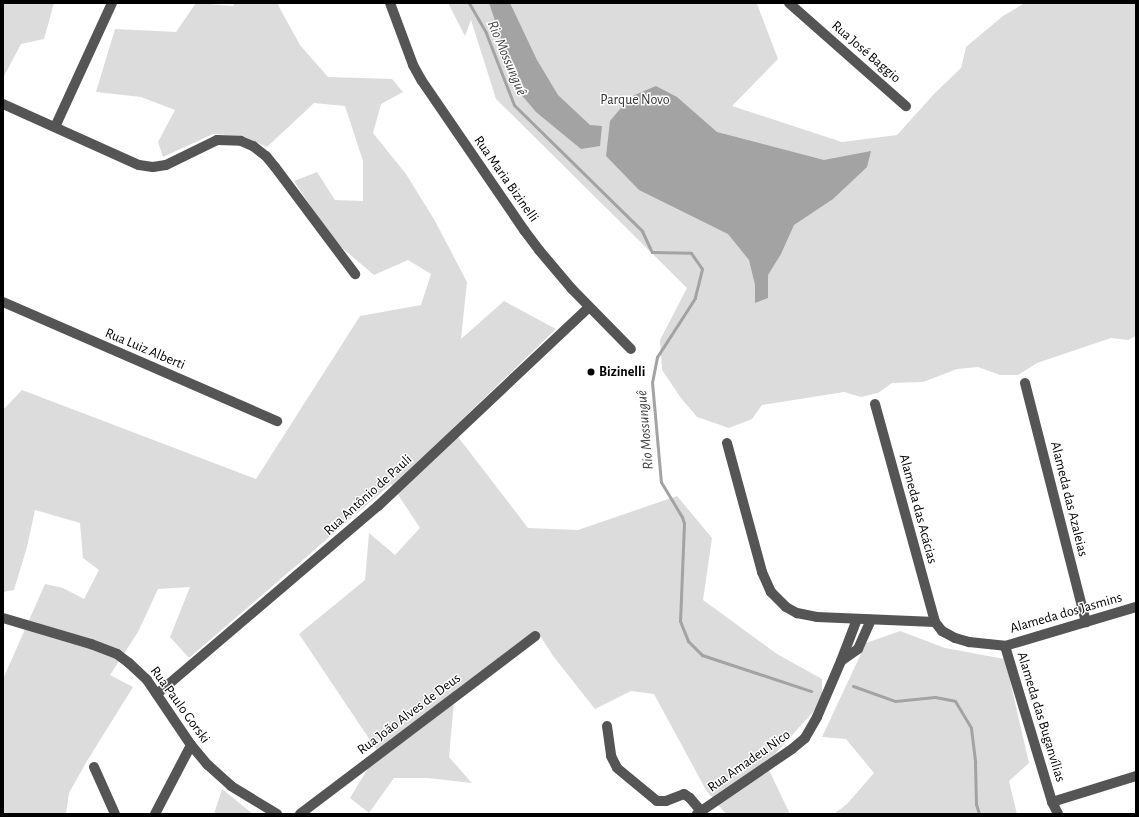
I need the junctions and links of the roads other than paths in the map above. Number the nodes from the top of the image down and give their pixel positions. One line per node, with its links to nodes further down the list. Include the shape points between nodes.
1 (112, 3): 6 (street)
2 (390, 3): 9 (street, Rua Maria Bizinelli, via 413,65 422,81 539,250)
3 (789, 3): 5 (street, Rua José Baggio)
4 (3, 104): 6 (street)
5 (906, 106)
6 (55, 127): 7 (street, via 139,165 153,167 166,164 217,140 241,141 253,146 275,167)
7 (355, 274)
8 (3, 302): 13 (street, Rua Luiz Alberti)
9 (589, 307): 10 (street, Rua Maria Bizinelli); 24 (street, Rua Antônio de Pauli, via 378,506)
10 (631, 349)
11 (1024, 383): 20 (street, Alameda das Azaleias)
12 (875, 404): 19 (street, Alameda das Acácias)
13 (277, 421)
14 (727, 443): 17 (street, via 762,572 771,592 786,607 797,613)
15 (1136, 607): 20 (street, Alameda dos Jasmins)
16 (3, 618): 24 (street, Rua Paulo Gorski, via 117,654 138,671)
17 (857, 619): 18 (street); 23 (street, Rua Amadeu Nico)
18 (871, 620): 19 (street); 23 (street, via 858,649)
19 (935, 622): 22 (street, Alameda das Buganvílias, via 942,631 955,638)
20 (1086, 622): 22 (street, Alameda dos Jasmins)
21 (535, 636): 34 (street, Rua João Alves de Deus)
22 (1005, 646): 29 (street, Alameda das Buganvílias)
23 (841, 661): 30 (street, Rua Amadeu Nico, via 805,738)
24 (157, 694): 26 (street, Rua Paulo Gorski)
25 (608, 726): 30 (street, via 611,756 617,768 656,801 666,801 684,794 690,798)
26 (191, 745): 32 (street); 33 (street, Rua Paulo Gorski, via 222,779)
27 (94, 767): 31 (street)
28 (1136, 776): 29 (street)
29 (1052, 802): 35 (street, Alameda das Buganvílias)
30 (699, 813)
31 (115, 814)
32 (155, 814)
33 (277, 814)
34 (300, 814)
35 (1058, 814)

